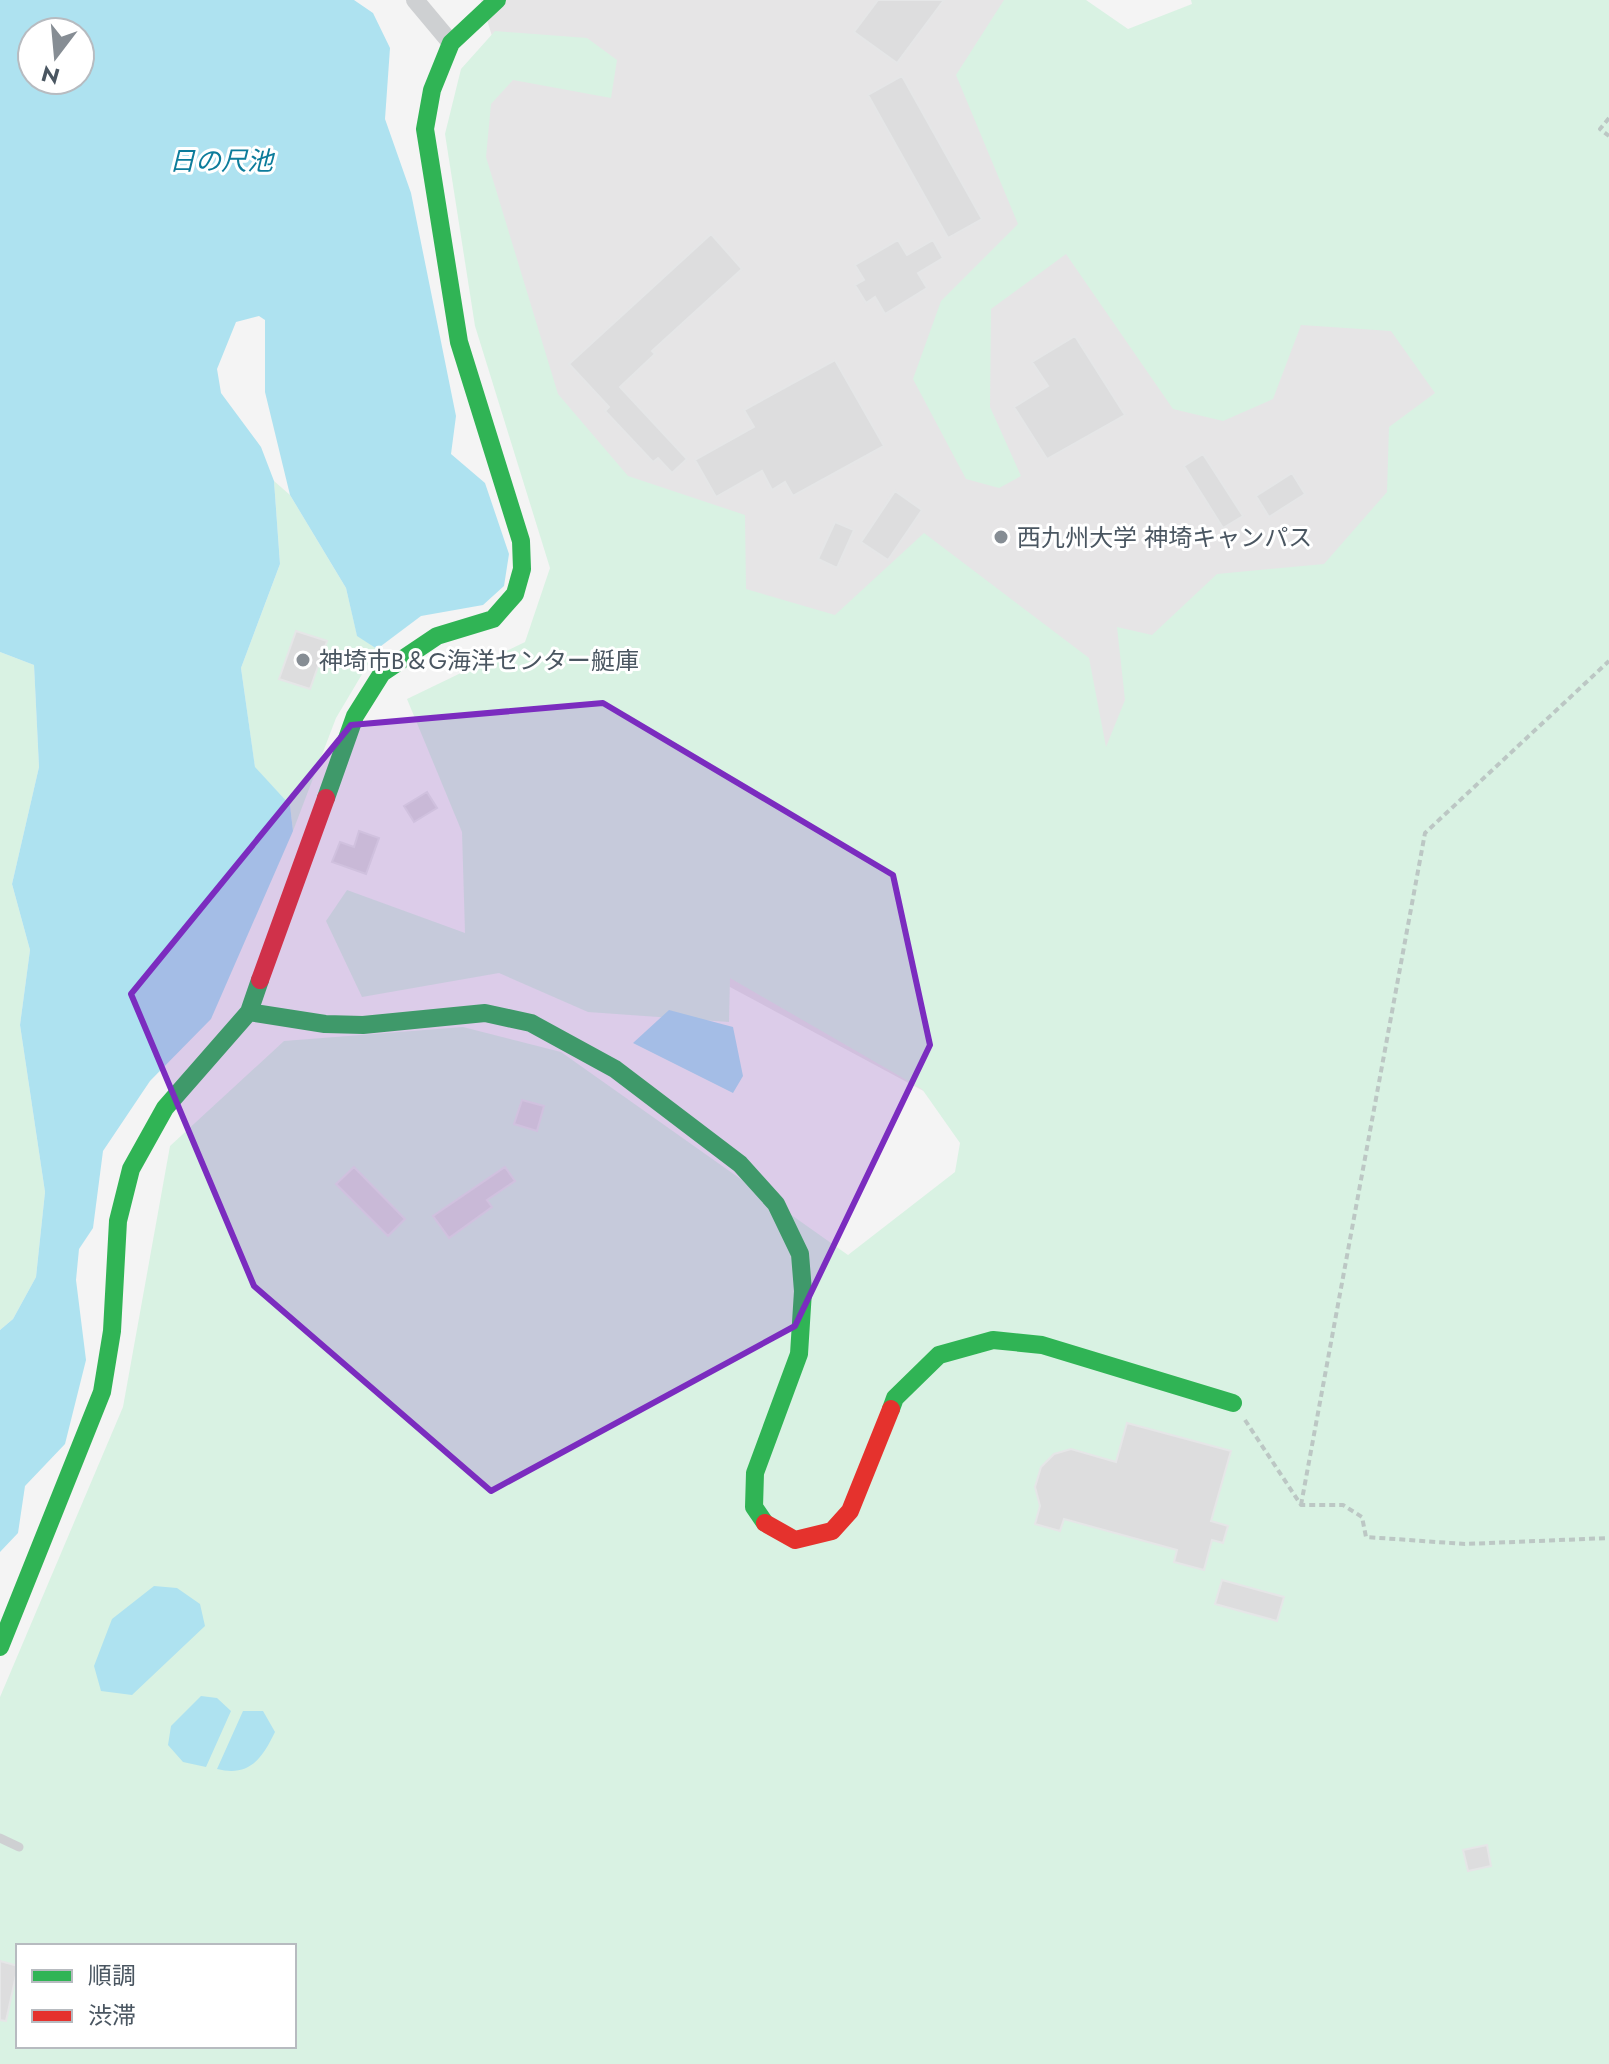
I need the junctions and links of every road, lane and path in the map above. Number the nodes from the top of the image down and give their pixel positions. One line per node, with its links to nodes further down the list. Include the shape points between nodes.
1 (415, 0): 3 (street)
2 (497, 0): 3 (street)
3 (451, 43): 7 (street, via 432,90 425,129 459,342 521,541 522,569 515,594 493,619 437,636 382,673 355,716)
4 (1609, 118): 5 (path, via 1600,129)
5 (1609, 136)
6 (1609, 661): 9 (path, via 1425,833)
7 (249, 1012): 8 (street, via 325,1024 485,1013 531,1023 615,1069 740,1164 776,1204 800,1254 799,1354 755,1473 754,1507 768,1528 795,1540 832,1531 850,1511 895,1398 939,1355 993,1340 1042,1345); 11 (street, via 181,1087 141,1144 114,1246 109,1358 94,1420)
8 (1233, 1403): 9 (path)
9 (1301, 1505): 10 (path, via 1343,1505 1362,1517 1366,1537 1465,1544)
10 (1609, 1538)
11 (0, 1647)
12 (0, 1838): 13 (lane)
13 (19, 1847)

